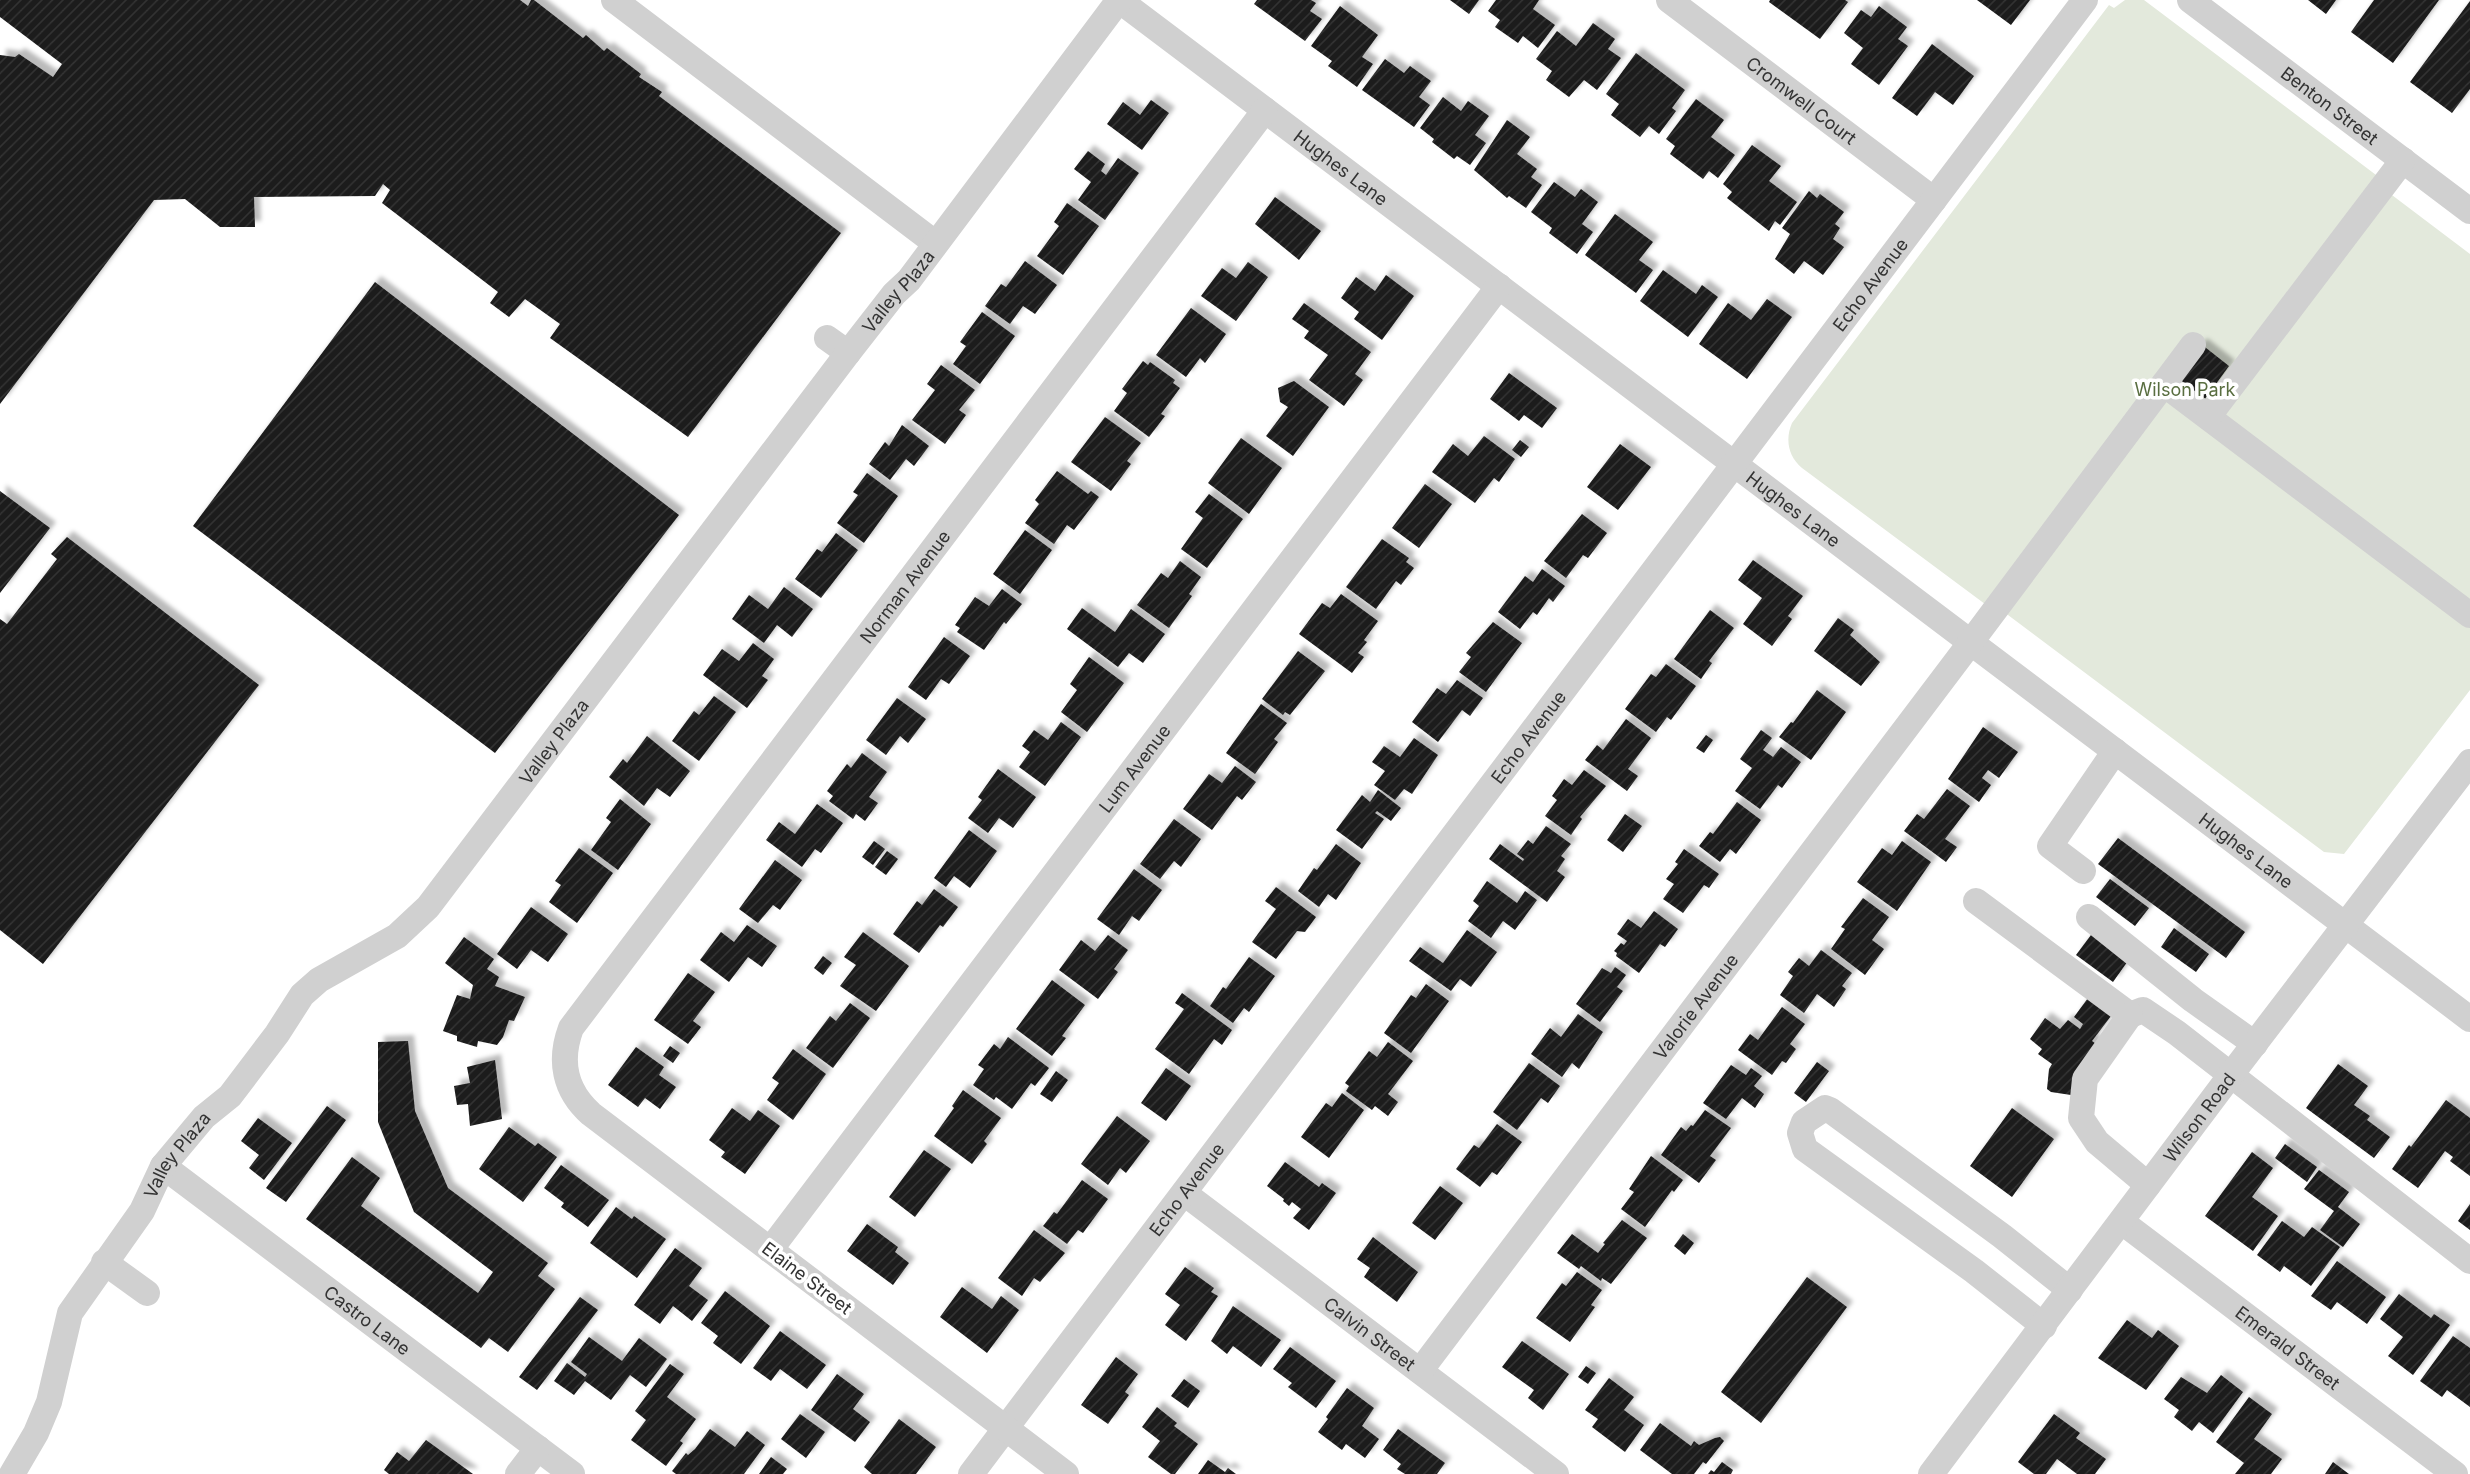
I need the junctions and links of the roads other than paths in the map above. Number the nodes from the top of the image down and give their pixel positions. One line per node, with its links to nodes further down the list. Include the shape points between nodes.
1 (614, 0): 10 (street)
2 (1119, 0): 6 (street, Hughes Lane); 10 (street, Valley Plaza)
3 (1669, 0): 8 (street, Cromwell Court)
4 (2085, 0): 8 (street, Echo Avenue)
5 (2190, 0): 7 (street, Benton Street)
6 (1265, 110): 11 (street, Hughes Lane); 27 (street, Norman Avenue, via 571,1028)
7 (2403, 160): 9 (street, Benton Street); 14 (street)
8 (1934, 200): 15 (street, Echo Avenue)
9 (2470, 211)
10 (935, 243): 29 (street, Valley Plaza, via 909,280 838,346 428,907 397,936 319,980 302,995 230,1096 204,1117)
11 (1499, 286): 15 (street, Hughes Lane); 33 (street, Lum Avenue)
12 (2193, 345): 13 (street, Valorie Avenue)
13 (2164, 384): 14 (street); 17 (street, Valorie Avenue)
14 (2208, 417): 16 (street)
15 (1735, 464): 17 (street, Hughes Lane); 31 (street, Echo Avenue)
16 (2470, 615)
17 (1971, 642): 18 (street, Hughes Lane); 39 (street, Valorie Avenue)
18 (2115, 751): 20 (street, via 2050,846); 23 (street, Hughes Lane)
19 (2470, 762): 23 (street, Wilson Road)
20 (2083, 871)
21 (1976, 901): 24 (street)
22 (2089, 917): 26 (street)
23 (2346, 925): 25 (street, Hughes Lane); 26 (street, Wilson Road)
24 (2130, 1015): 28 (street, via 2143,1010); 30 (street, via 2085,1079 2081,1118 2097,1142)
25 (2470, 1018)
26 (2255, 1044): 28 (street, Wilson Road)
27 (564, 1069): 33 (street, Elaine Street, via 570,1088 591,1114)
28 (2230, 1076): 30 (street, Wilson Road); 34 (street)
29 (163, 1166): 35 (street, Valley Plaza, via 142,1211); 41 (street, Castro Lane)
30 (2148, 1185): 32 (street, Wilson Road)
31 (1184, 1192): 39 (street, Calvin Street); 40 (street, Echo Avenue)
32 (2122, 1222): 36 (street, Wilson Road); 49 (street, Emerald Street)
33 (770, 1250): 40 (street, Elaine Street)
34 (2470, 1261)
35 (104, 1262): 37 (street); 42 (street, Valley Plaza, via 70,1313 49,1402)
36 (2070, 1290): 38 (street, Wilson Road); 38 (street, via 1830,1110 1825,1108 1804,1122 1800,1133 1805,1149)
37 (147, 1293)
38 (2044, 1326): 48 (street, Wilson Road)
39 (1420, 1371): 47 (street, Calvin Street)
40 (1006, 1428): 45 (street, Echo Avenue); 46 (street, Elaine Street)
41 (538, 1448): 43 (street); 44 (street, Castro Lane)
42 (12, 1474)
43 (519, 1474)
44 (572, 1474)
45 (971, 1474)
46 (1066, 1474)
47 (1556, 1474)
48 (1931, 1474)
49 (2455, 1474)

